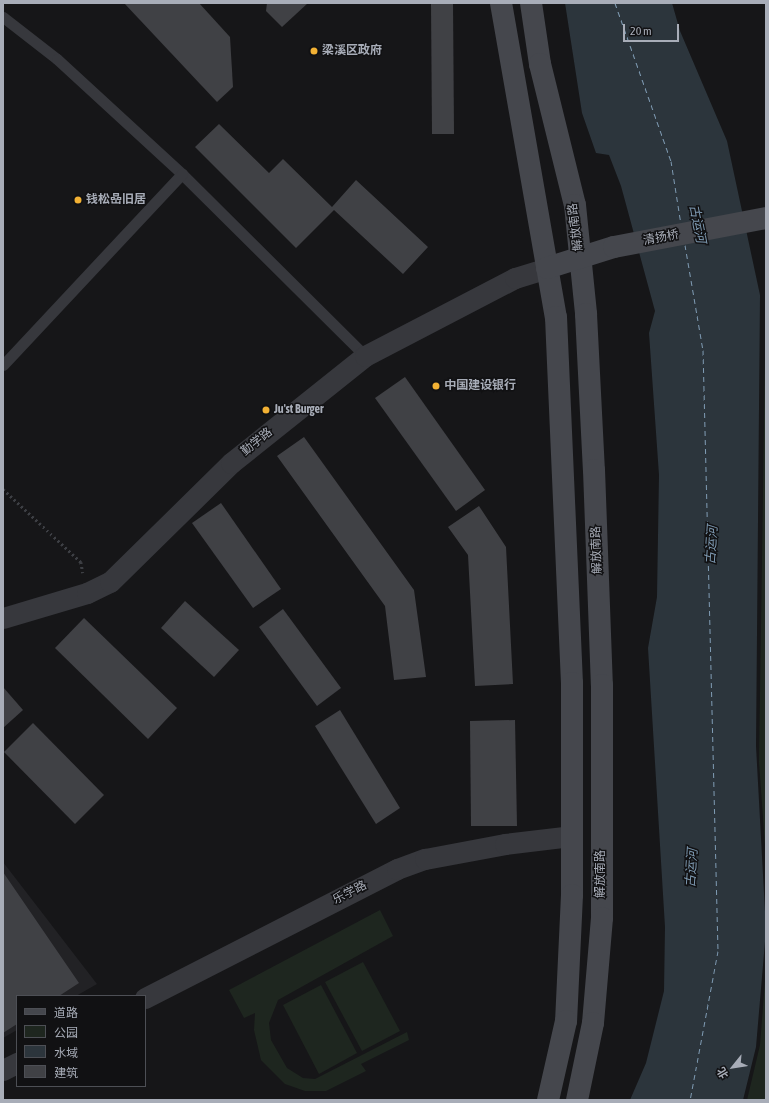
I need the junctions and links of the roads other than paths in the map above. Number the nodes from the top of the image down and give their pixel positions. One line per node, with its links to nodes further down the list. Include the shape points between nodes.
1 (502, 3): 7 (main road)
2 (531, 3): 6 (main road, 解放南路, via 540,64 575,205)
3 (3, 17): 4 (lane, via 57,59)
4 (182, 174): 8 (lane); 9 (lane)
5 (766, 218): 6 (main road, 清扬桥, via 614,247)
6 (580, 258): 7 (main road, 清扬桥); 16 (main road, 解放南路, via 593,447 602,685 602,918 593,1023)
7 (547, 268): 8 (street, 勤学路, via 515,278); 11 (main road, via 556,317 572,683)
8 (365, 356): 10 (street, 勤学路, via 231,463 110,582 87,593)
9 (3, 365)
10 (3, 618)
11 (571, 836): 12 (street, 乐学路, via 425,859 397,869); 15 (main road, via 566,1020)
12 (146, 997)
13 (16, 1064): 14 (street)
14 (3, 1070)
15 (548, 1100)
16 (577, 1100)

